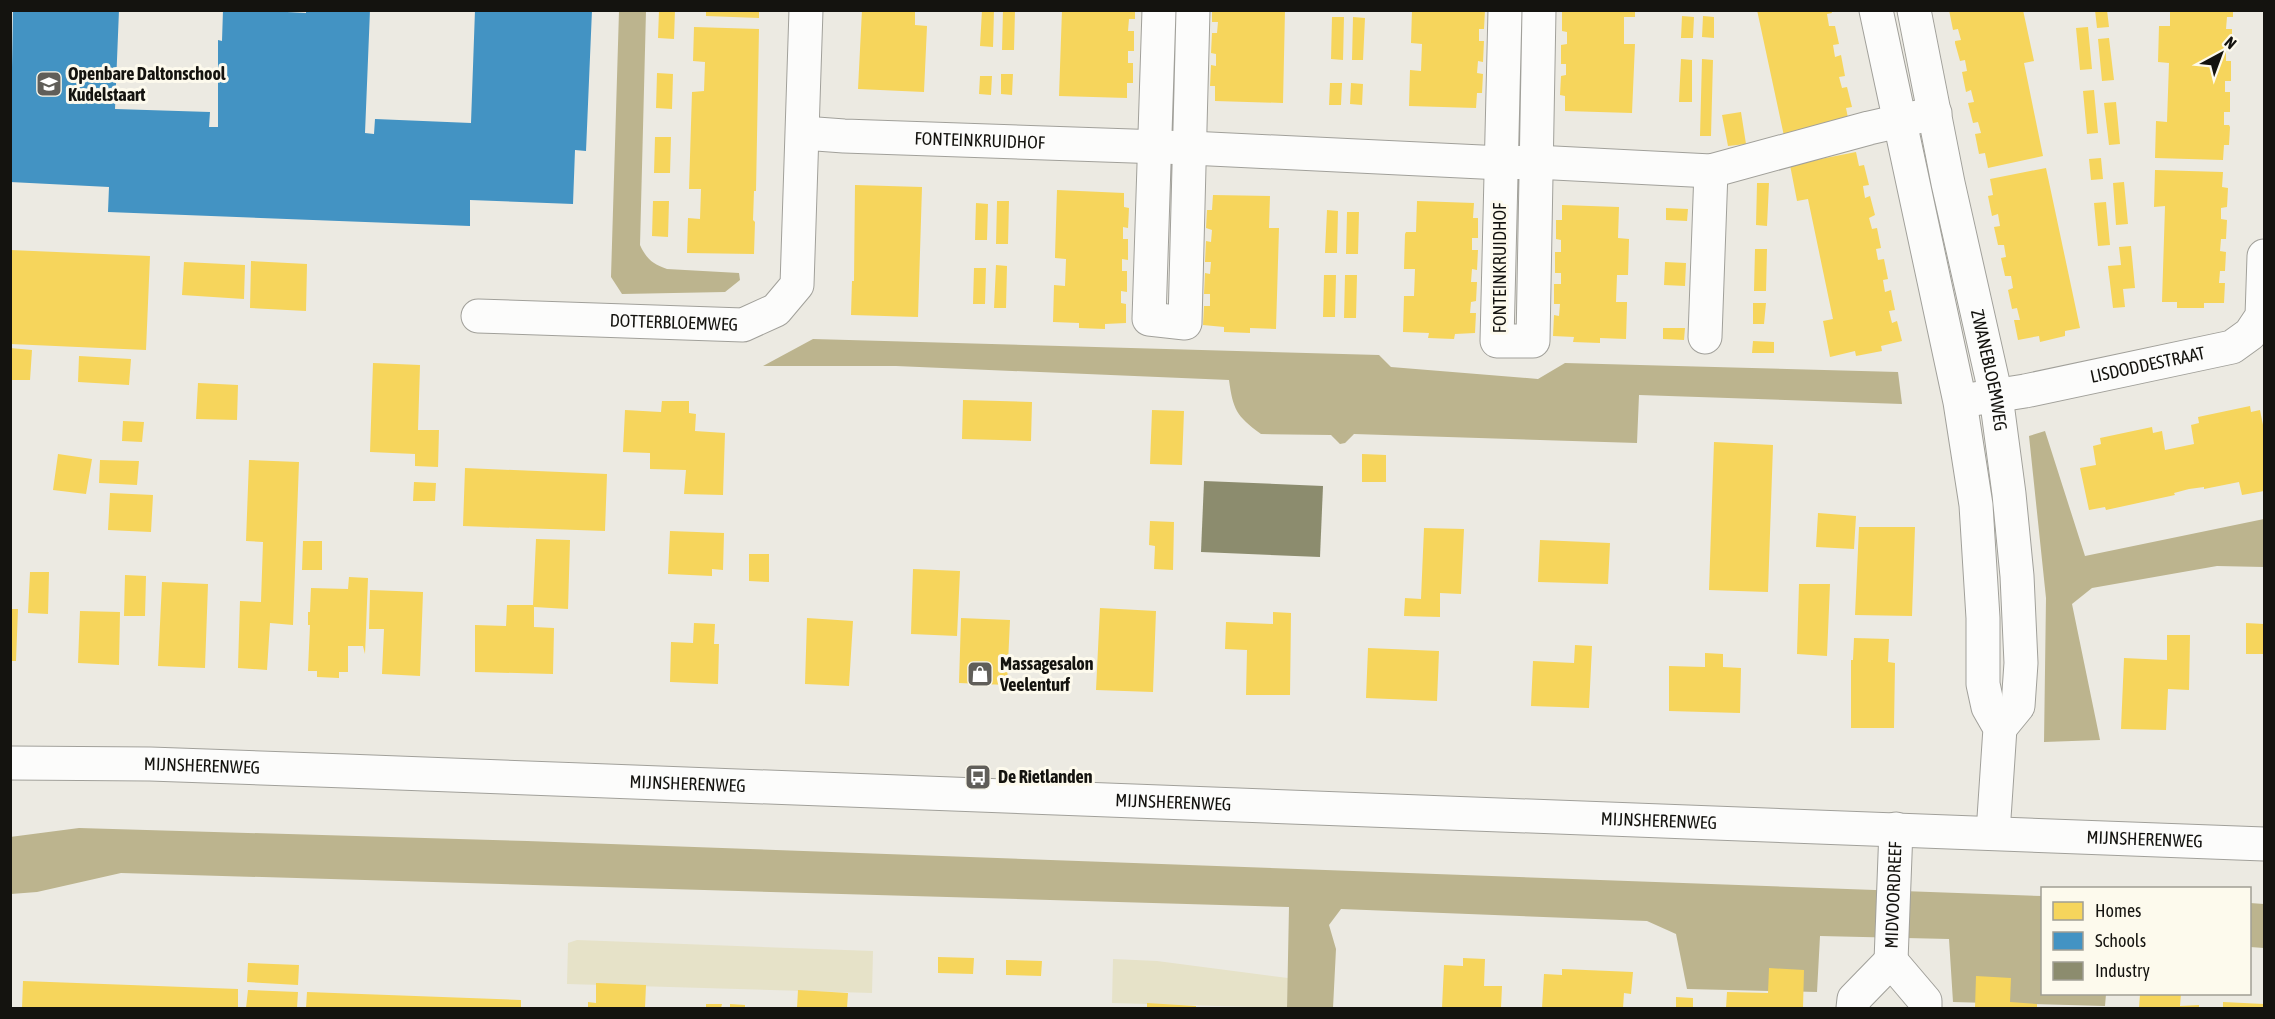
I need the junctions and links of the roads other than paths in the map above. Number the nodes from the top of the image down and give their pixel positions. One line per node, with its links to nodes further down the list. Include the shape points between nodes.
1 (806, 10): 10 (street, DOTTERBLOEMWEG)
2 (1159, 10): 11 (street)
3 (1193, 10): 12 (street)
4 (1505, 10): 14 (street, FONTEINKRUIDHOF)
5 (1539, 10): 13 (street, FONTEINKRUIDHOF)
6 (1876, 10): 9 (street, ZWANEBLOEMWEG)
7 (1914, 10): 8 (street, ZWANEBLOEMWEG)
8 (1935, 113): 9 (street, FONTEINKRUIDHOF); 19 (street, ZWANEBLOEMWEG)
9 (1900, 120): 15 (street, FONTEINKRUIDHOF); 20 (street, ZWANEBLOEMWEG)
10 (803, 133): 11 (street, FONTEINKRUIDHOF); 17 (street, DOTTERBLOEMWEG, via 797,285 776,310 743,325)
11 (1156, 147): 12 (street, FONTEINKRUIDHOF); 12 (street, via 1149,319 1185,323)
12 (1190, 148): 14 (street, FONTEINKRUIDHOF)
13 (1535, 162): 14 (street, FONTEINKRUIDHOF); 14 (street, FONTEINKRUIDHOF, via 1533,341 1497,341); 15 (street, FONTEINKRUIDHOF)
14 (1502, 163)
15 (1712, 171): 18 (street)
16 (2265, 256): 19 (street, LISDODDESTRAAT, via 2262,316 2250,334 2232,347)
17 (478, 316)
18 (1705, 338)
19 (1996, 396): 20 (street, LISDODDESTRAAT); 21 (street, ZWANEBLOEMWEG, via 2017,576 2021,663 2018,706)
20 (1960, 402): 21 (street, ZWANEBLOEMWEG, via 1978,536 1983,684 1988,707)
21 (2000, 728): 24 (street)
22 (10, 763): 23 (street, MIJNSHERENWEG, via 334,770)
23 (1896, 829): 24 (street, MIJNSHERENWEG); 26 (street, MIDVOORDREEF)
24 (1993, 832): 25 (street, MIJNSHERENWEG)
25 (2265, 844)
26 (1891, 957): 27 (street, MIDVOORDREEF, via 1854,999); 28 (street, MIDVOORDREEF, via 1925,1001)
27 (1853, 1008)
28 (1925, 1008)

